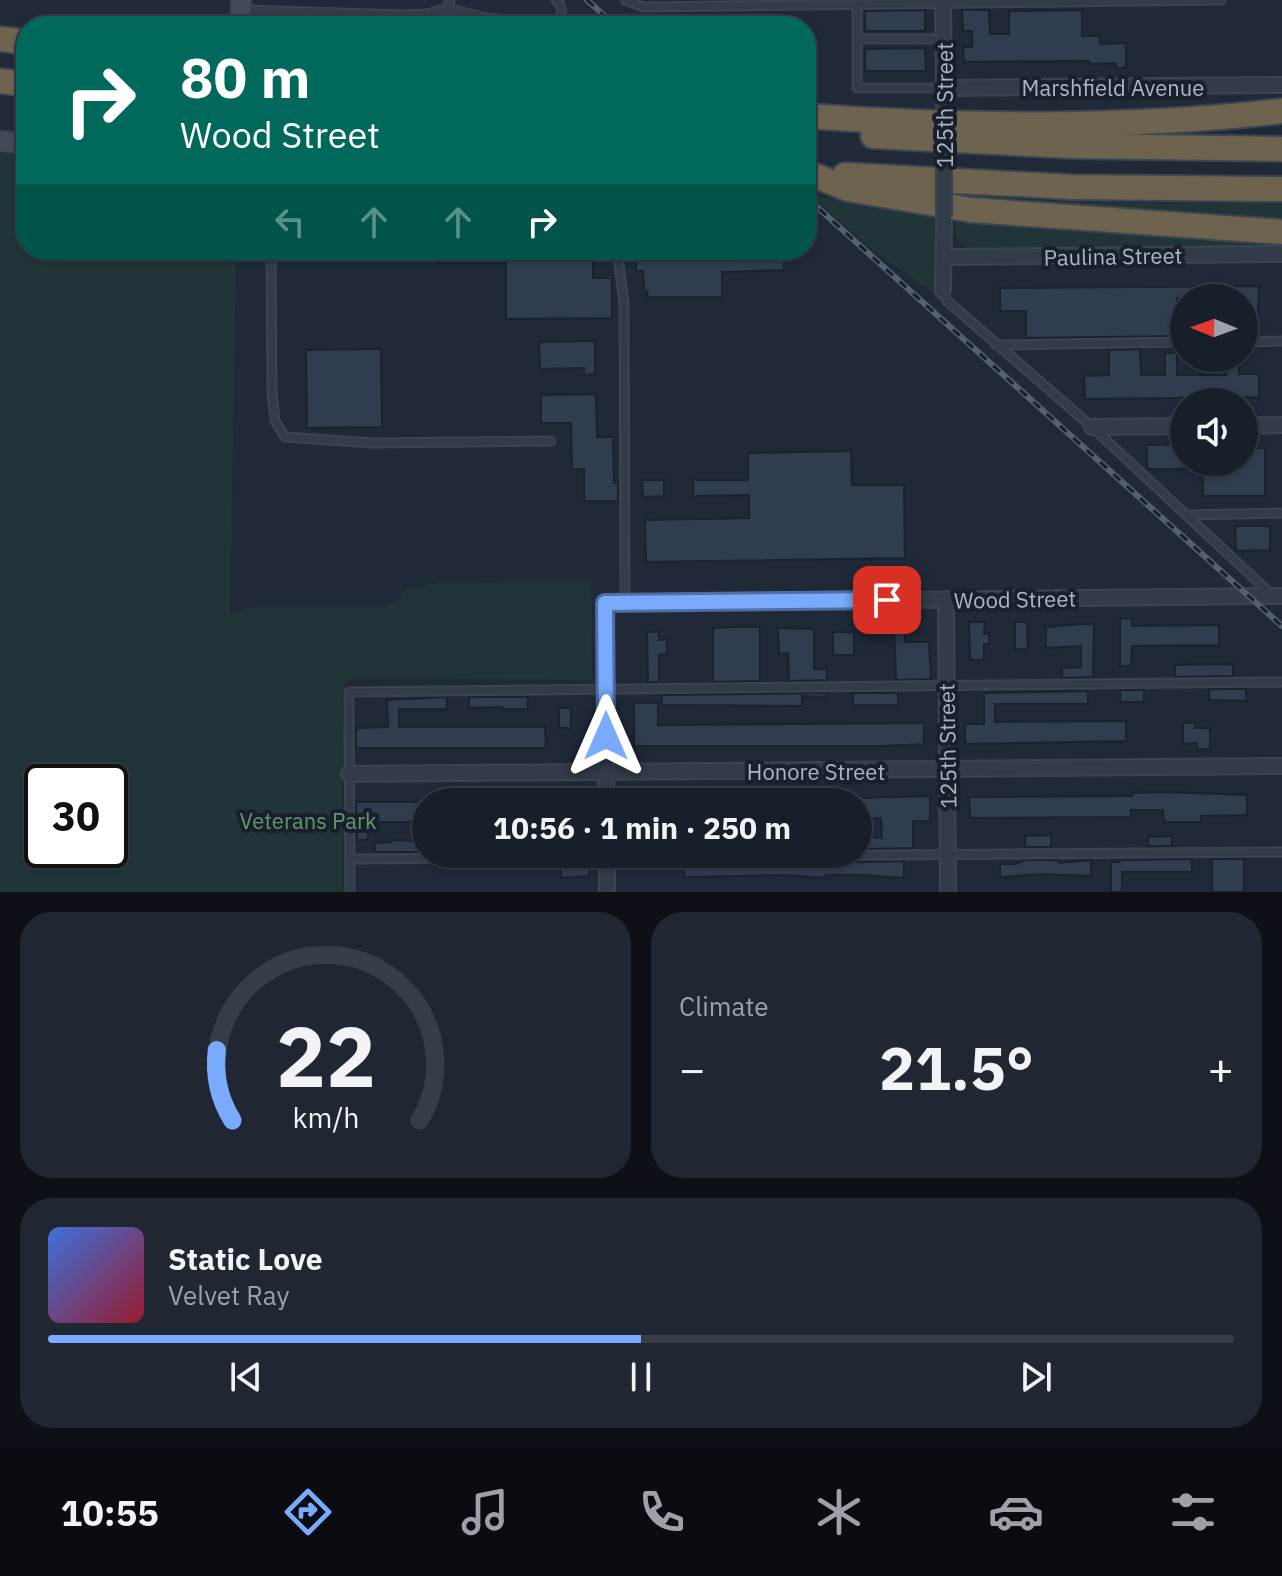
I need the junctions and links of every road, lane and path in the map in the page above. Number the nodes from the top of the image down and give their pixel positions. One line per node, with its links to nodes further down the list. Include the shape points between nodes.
1 (341, 0): 8 (lane)
2 (625, 0): 6 (lane, via 643,7)
3 (1221, 0): 4 (lane)
4 (943, 1): 6 (lane); 11 (street, 125th Street)
5 (449, 4): 8 (lane, via 427,14); 9 (lane)
6 (857, 4): 10 (lane)
7 (241, 12): 8 (lane)
8 (340, 12)
9 (481, 16)
10 (857, 39): 11 (lane); 13 (lane, via 857,88)
11 (943, 39): 13 (street, 125th Street)
12 (1282, 85): 13 (street, Marshfield Avenue)
13 (943, 88): 23 (street, 125th Street, bridge)
14 (1282, 111): 15 (highway, via 1107,125)
15 (816, 116)
16 (816, 132): 17 (highway, via 1072,146)
17 (1282, 149)
18 (816, 173): 20 (highway, via 1071,187)
19 (816, 176): 21 (highway, via 848,189 971,210)
20 (1282, 189)
21 (1282, 232)
22 (1282, 254): 23 (street, Paulina Street)
23 (945, 257): 26 (street, 125th Street)
24 (271, 260): 35 (lane, via 272,393 275,421 285,437 372,443)
25 (618, 260): 40 (lane, via 624,302)
26 (943, 291): 30 (lane, via 946,300)
27 (1282, 341): 29 (lane)
28 (1170, 342): 30 (lane)
29 (1258, 342)
30 (996, 345): 34 (lane)
31 (1282, 425): 33 (street)
32 (1170, 426): 34 (street)
33 (1258, 426)
34 (1092, 427): 37 (lane)
35 (551, 441)
36 (1282, 513): 37 (lane)
37 (1187, 515): 38 (lane)
38 (1278, 596): 39 (street, Wood Street)
39 (946, 599): 40 (street, Wood Street); 42 (street, 125th Street)
40 (625, 602): 43 (street, Wood Street, via 605,603)
41 (1282, 682): 42 (lane)
42 (946, 686): 43 (lane); 45 (street, 125th Street)
43 (605, 689): 46 (street); 47 (lane, via 349,692)
44 (1282, 766): 45 (street, Honore Street)
45 (947, 769): 46 (street, Honore Street); 51 (street, 125th Street)
46 (606, 772): 47 (street, Honore Street); 48 (street)
47 (349, 774): 53 (lane)
48 (606, 788)
49 (1282, 852): 51 (lane)
50 (872, 855): 51 (lane)
51 (948, 855): 57 (street, 125th Street)
52 (412, 858): 53 (lane)
53 (350, 859): 55 (lane)
54 (607, 868): 56 (street)
55 (350, 892)
56 (607, 892)
57 (948, 892)

